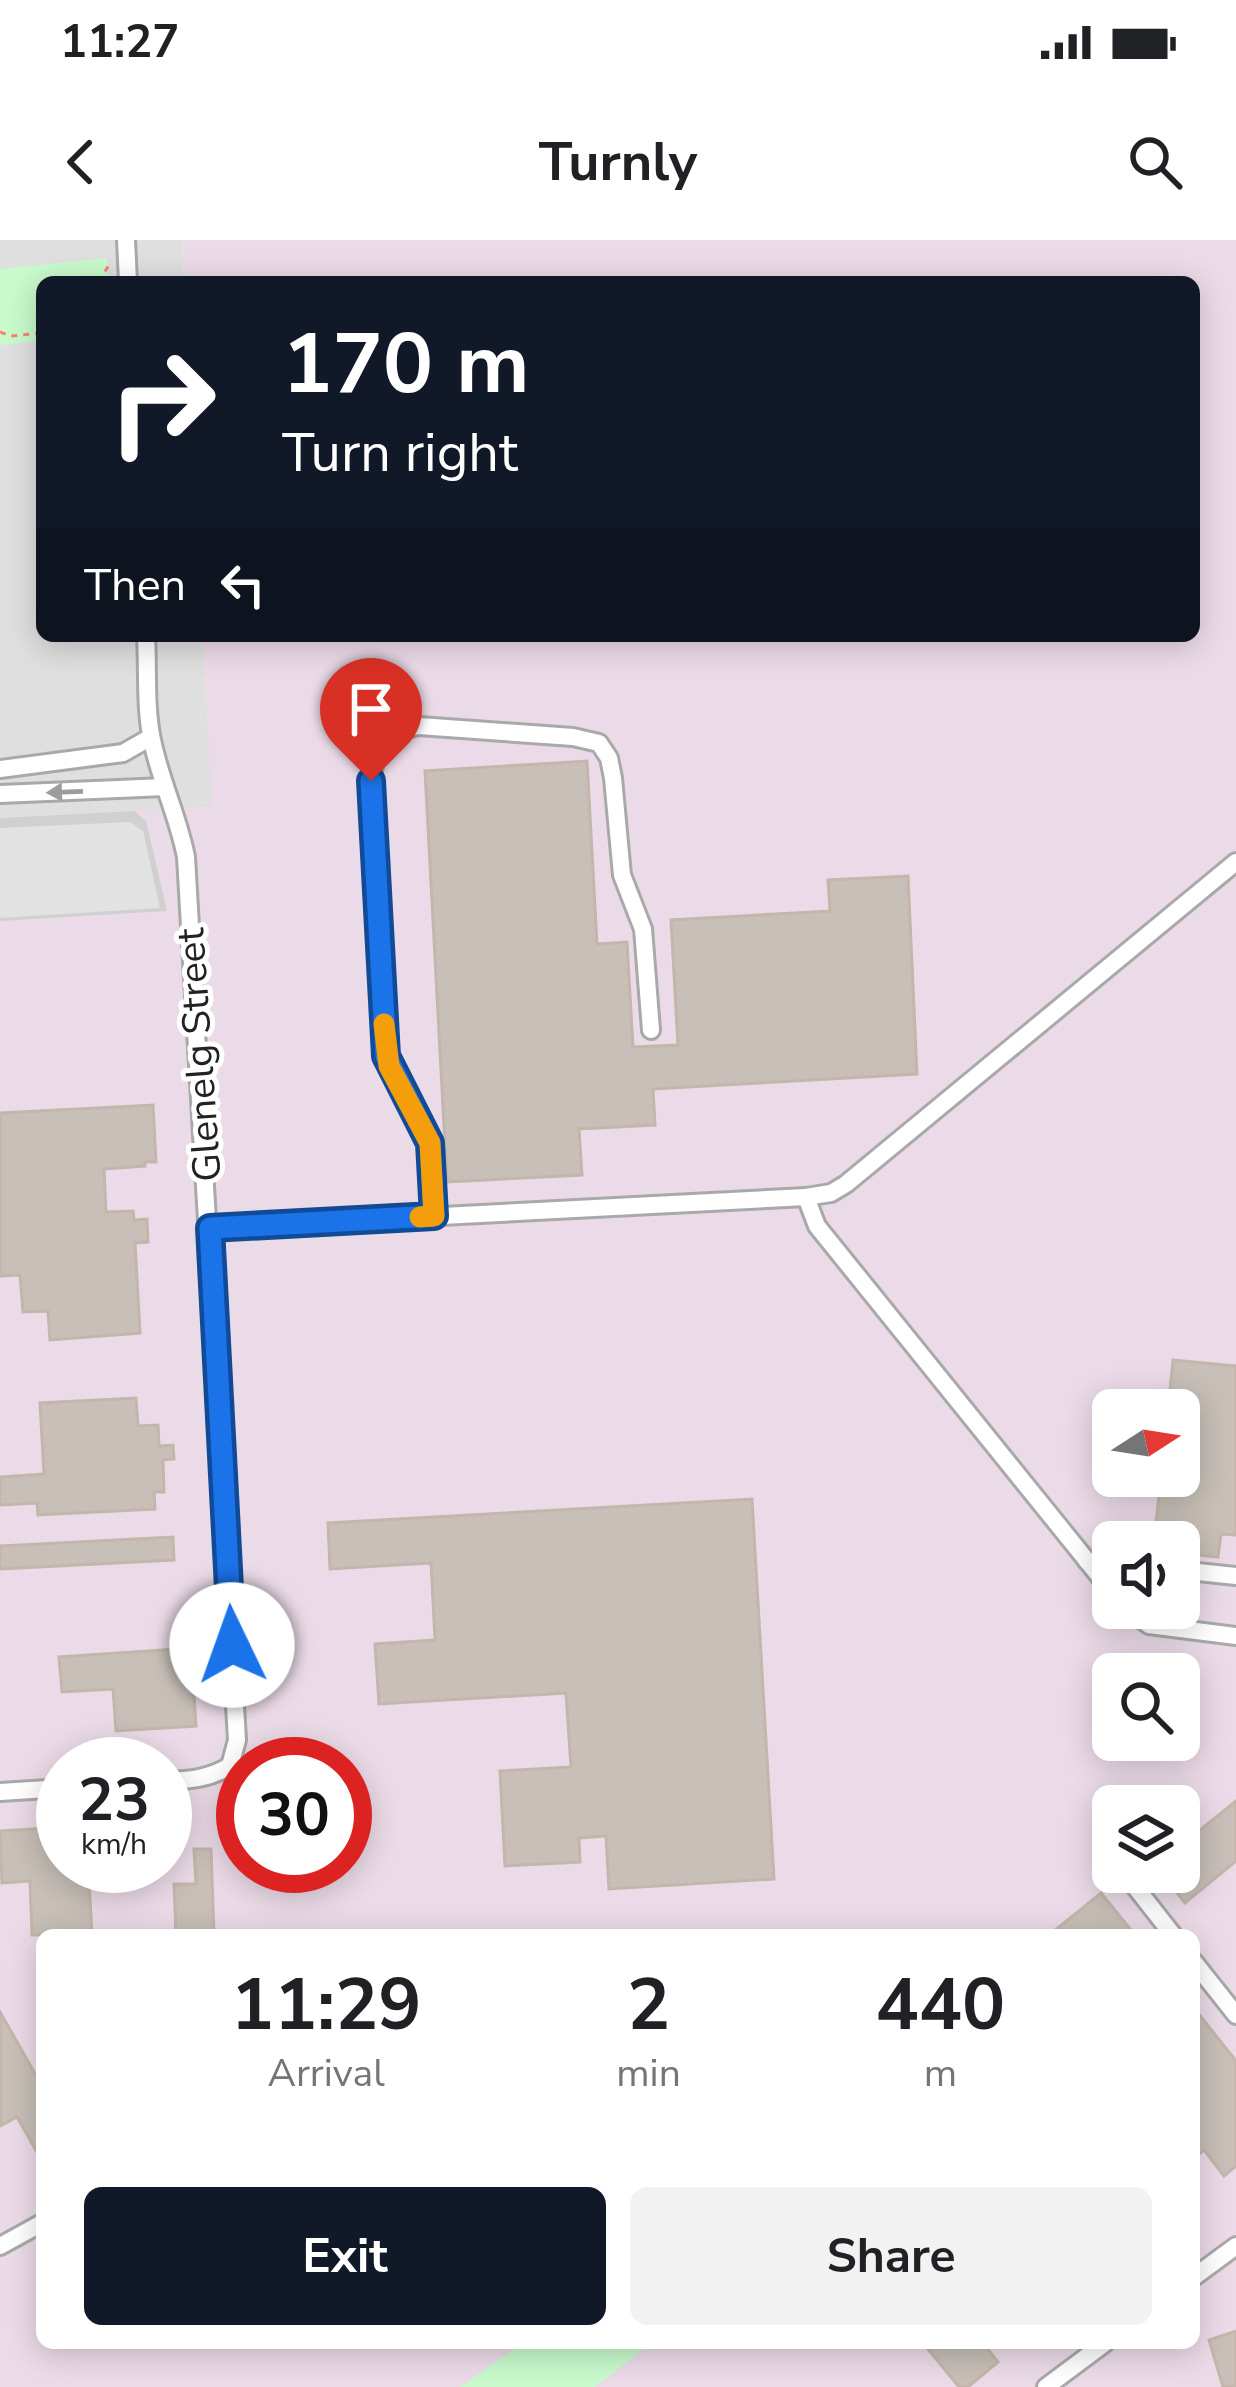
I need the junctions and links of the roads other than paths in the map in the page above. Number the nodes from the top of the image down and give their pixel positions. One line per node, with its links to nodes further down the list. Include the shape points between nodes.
1 (126, 240): 2 (street)
2 (128, 276)
3 (146, 642): 4 (street, Glenelg Street)
4 (151, 737): 5 (street, via 123,753); 6 (street, Glenelg Street)
5 (0, 770)
6 (165, 787): 7 (street, one-way to 7); 12 (street, Glenelg Street, via 186,857)
7 (0, 794)
8 (1236, 862): 10 (street, via 846,1184)
9 (652, 1030): 11 (street, via 643,928 622,875 613,778 599,743 419,726 394,731 376,755 371,781 386,1056 430,1143)
10 (806, 1197): 11 (street); 13 (street, via 817,1226)
11 (434, 1216): 12 (street)
12 (210, 1228): 20 (street, Glenelg Street, via 237,1740 230,1766)
13 (1087, 1561): 14 (street); 15 (street)
14 (1092, 1561)
15 (1092, 1567)
16 (1200, 1572): 17 (street)
17 (1236, 1576)
18 (1181, 1629): 19 (street)
19 (1236, 1636)
20 (192, 1779)
21 (36, 1790): 22 (street)
22 (0, 1792)
23 (1140, 1893): 24 (street)
24 (1168, 1929)
25 (1200, 1970): 26 (street)
26 (1236, 2015)
27 (36, 2226): 28 (street)
28 (0, 2246)
29 (1236, 2246): 30 (street)
30 (1200, 2273)
31 (1097, 2349): 32 (street)
32 (1046, 2387)

